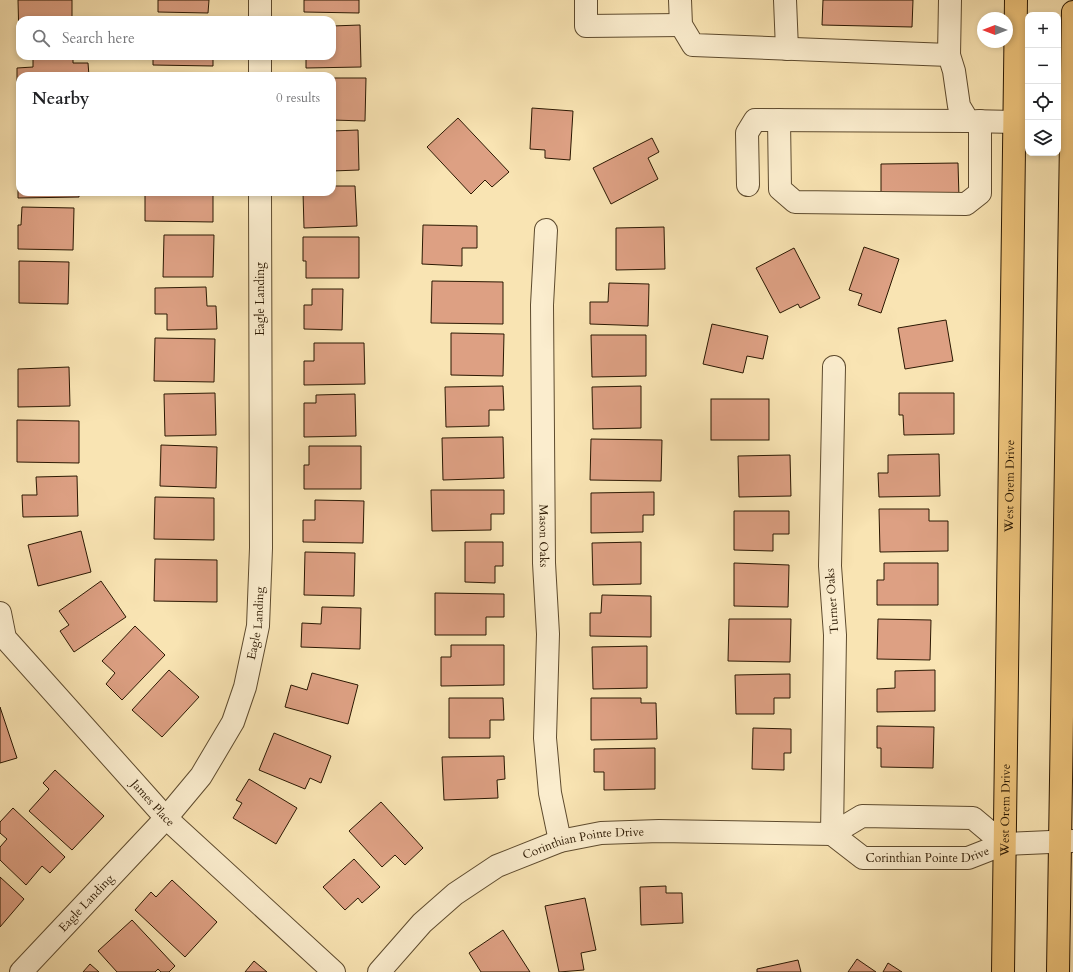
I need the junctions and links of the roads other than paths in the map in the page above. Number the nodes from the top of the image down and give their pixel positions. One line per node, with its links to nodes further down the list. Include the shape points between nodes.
1 (260, 0): 8 (street)
2 (586, 0): 9 (street, via 586,26)
3 (680, 0): 9 (street)
4 (786, 0): 10 (street)
5 (950, 0): 11 (street)
6 (1016, 0): 16 (main road, West Orem Drive)
7 (1073, 12): 17 (main road)
8 (260, 16)
9 (681, 25): 10 (street, via 693,45)
10 (787, 49): 11 (street)
11 (949, 55): 15 (street, via 959,106)
12 (260, 60): 13 (street)
13 (260, 72)
14 (779, 120): 15 (street); 15 (street, via 780,188 795,202 966,204 980,193); 18 (street, via 756,120 747,133)
15 (974, 121): 16 (street)
16 (1021, 122): 29 (main road, West Orem Drive)
17 (1067, 124): 22 (main road)
18 (748, 185)
19 (260, 196): 25 (street, Eagle Landing, via 261,548 258,626 245,687 233,722 201,776)
20 (546, 230): 27 (street, Mason Oaks, via 542,305 544,564 548,634 545,738 550,793)
21 (834, 367): 26 (street, Turner Oaks, via 830,566 835,636)
22 (1070, 425): 28 (main road)
23 (0, 613): 24 (street, James Place)
24 (3, 639): 25 (street, James Place)
25 (166, 818): 30 (street, Eagle Landing); 31 (street, James Place)
26 (832, 834): 27 (street, Corinthian Pointe Drive, via 659,831 601,834); 29 (street, Corinthian Pointe Drive, via 863,858 968,858); 29 (street, Corinthian Pointe Drive, via 862,816 974,818)
27 (560, 841): 32 (street, Corinthian Pointe Drive, via 497,866 455,894 422,923)
28 (1067, 841): 29 (street, Corinthian Pointe Drive); 34 (main road)
29 (1004, 844): 33 (main road, West Orem Drive)
30 (21, 972)
31 (334, 972)
32 (379, 972)
33 (1002, 972)
34 (1058, 972)

